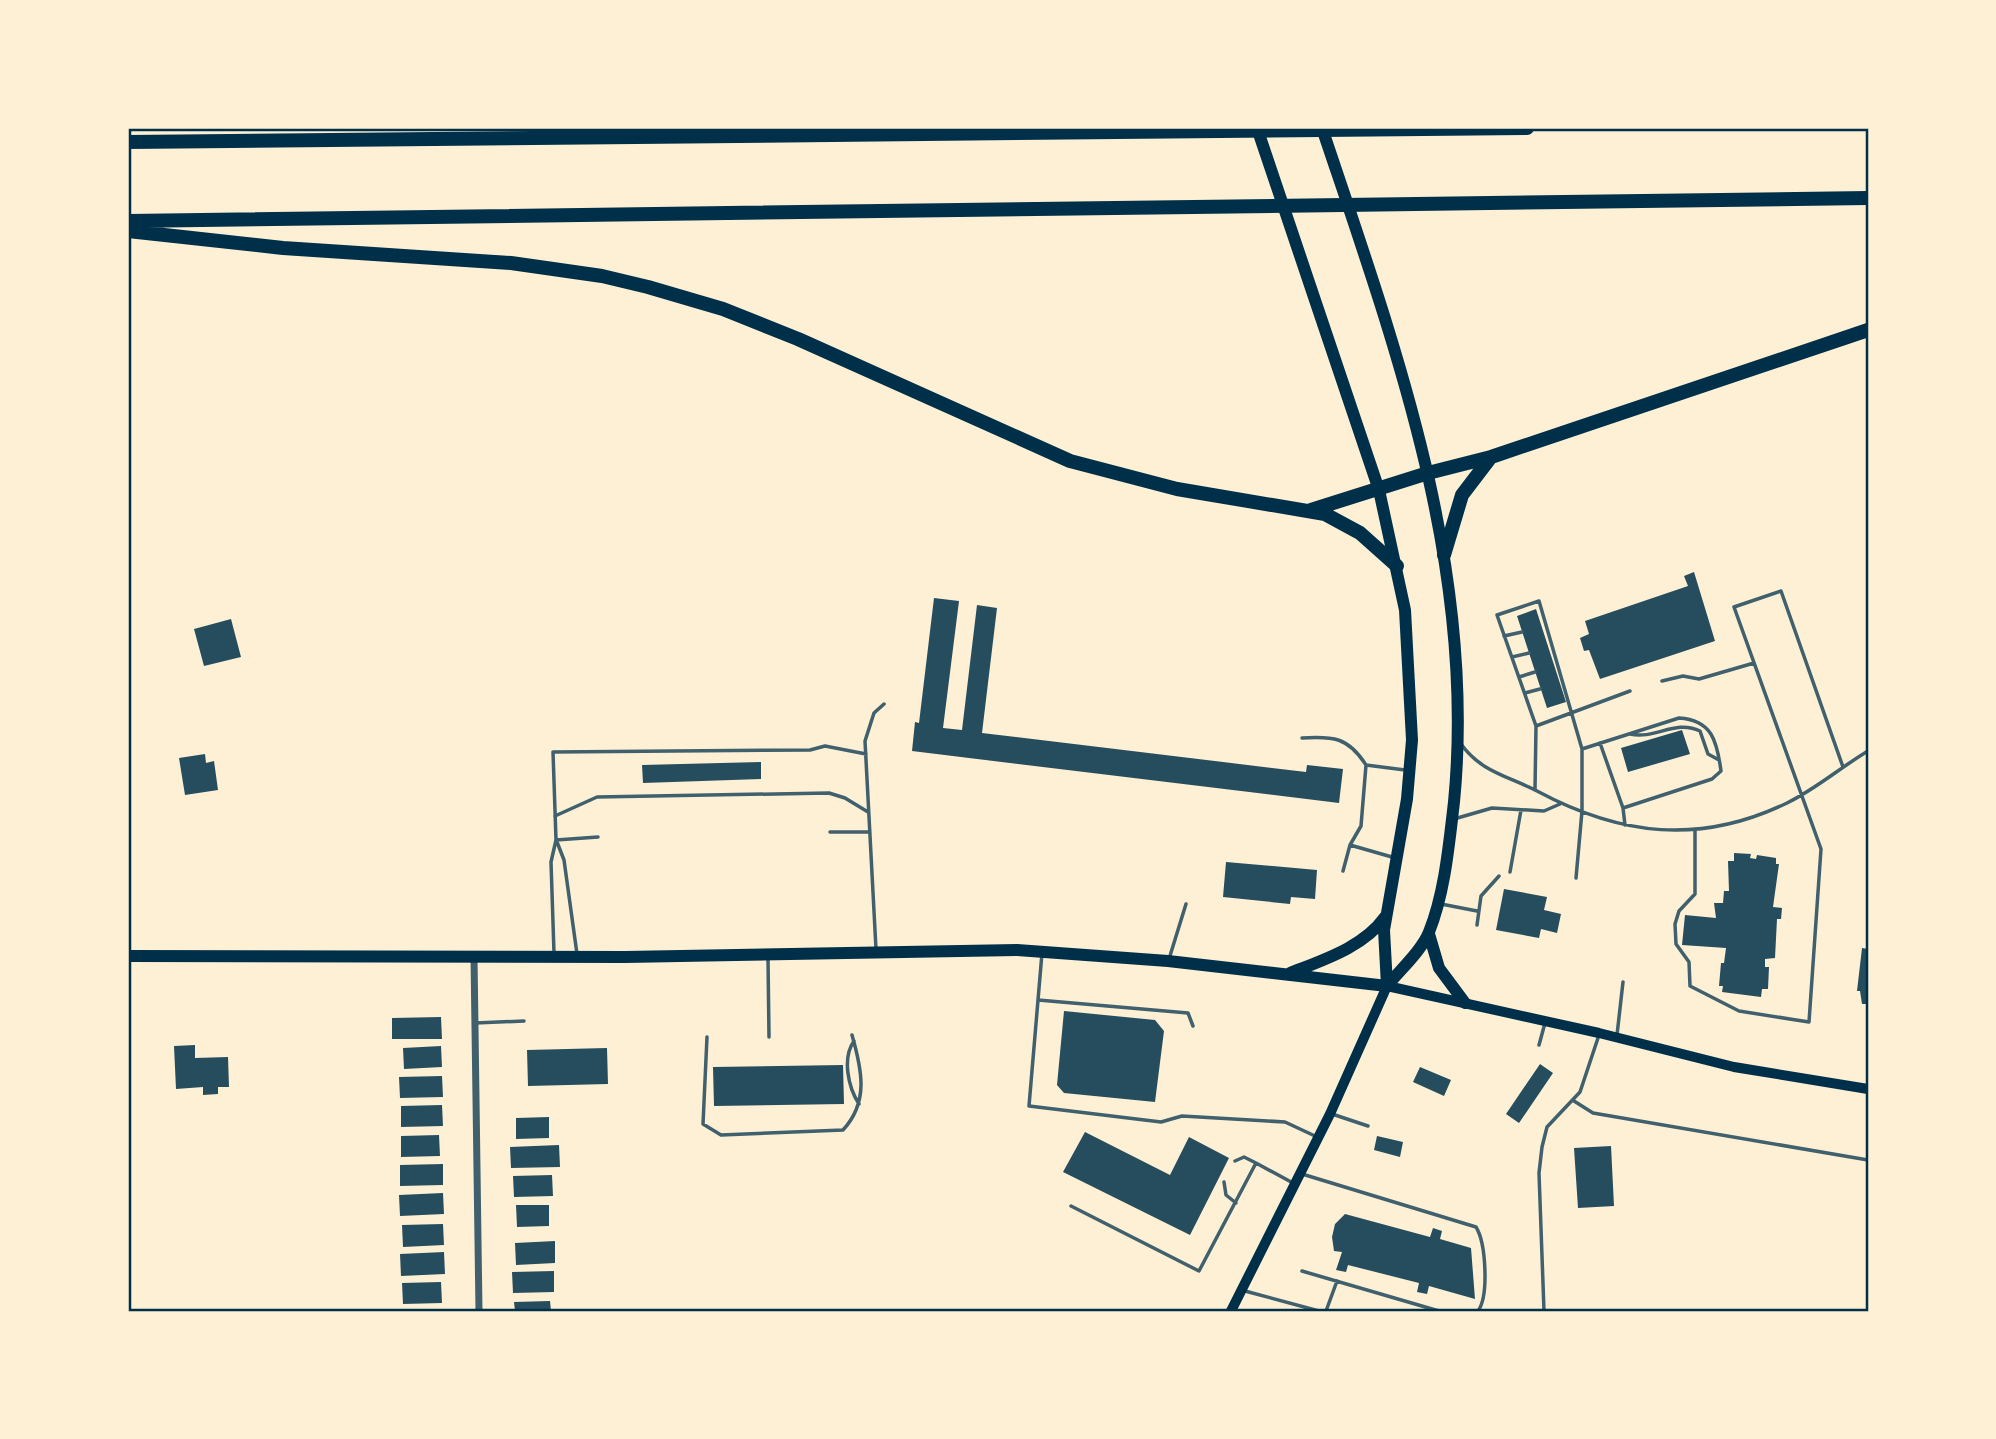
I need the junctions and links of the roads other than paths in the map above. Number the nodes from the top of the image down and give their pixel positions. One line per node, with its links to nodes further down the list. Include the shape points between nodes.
1 (1257, 128): 11 (main road)
2 (1322, 128): 10 (main road, via 1405,379)
3 (1527, 128): 4 (highway)
4 (128, 142)
5 (1868, 198): 6 (highway)
6 (128, 221)
7 (128, 231): 12 (highway, via 283,248 511,263 602,276 723,309 1070,461 1177,489)
8 (1868, 330): 9 (highway)
9 (1492, 457): 10 (highway); 13 (highway, via 1462,495)
10 (1428, 473): 11 (highway); 13 (main road)
11 (1379, 491): 12 (highway); 14 (main road)
12 (1310, 510): 14 (highway, via 1360,533)
13 (1444, 555): 31 (main road, via 1457,653)
14 (1397, 566): 39 (main road, via 1409,645)
15 (1522, 632): 16 (lane)
16 (1504, 636): 18 (lane); 27 (lane, via 1497,615 1539,601)
17 (1529, 653): 18 (lane)
18 (1512, 657): 21 (lane)
19 (1754, 663): 22 (lane, via 1699,679 1682,676); 38 (lane, via 1734,607 1781,591); 41 (lane)
20 (1535, 672): 21 (lane)
21 (1519, 677): 25 (lane)
22 (1662, 681)
23 (1540, 689): 25 (lane)
24 (1630, 691): 27 (lane)
25 (1525, 693): 28 (lane)
26 (884, 704): 35 (lane, via 874,713)
27 (1572, 714): 28 (lane); 33 (lane)
28 (1536, 726): 40 (lane)
29 (1629, 734): 32 (lane); 36 (lane, via 1642,737 1689,726 1700,731 1708,754); 36 (lane, via 1679,718 1696,719 1707,727)
30 (1302, 738): 37 (lane, via 1323,736 1348,743)
31 (1458, 739): 40 (lane, via 1488,770); 48 (main road)
32 (1600, 743): 33 (lane); 43 (lane)
33 (1582, 749): 45 (lane)
34 (1868, 751): 38 (lane)
35 (866, 754): 46 (lane); 47 (lane, via 825,746 810,750 553,752)
36 (1719, 760): 43 (lane, via 1721,771 1712,779)
37 (1366, 765): 39 (lane); 55 (lane, via 1361,826)
38 (1843, 767): 41 (lane)
39 (1410, 771): 56 (main road)
40 (1535, 790): 42 (lane)
41 (1801, 795): 50 (lane, via 1735,822); 50 (lane, via 1822,854 1809,1022 1739,1011 1690,986 1689,962 1675,937 1678,911 1695,894)
42 (1560, 804): 44 (lane, via 1544,811); 45 (lane)
43 (1623, 808): 49 (lane)
44 (1521, 810): 48 (lane, via 1492,808); 58 (lane)
45 (1582, 811): 49 (lane); 60 (lane)
46 (868, 812): 47 (lane, via 845,798 815,793 597,797); 52 (lane)
47 (555, 816): 54 (lane)
48 (1452, 820): 61 (main road)
49 (1625, 825): 50 (lane, via 1642,830)
50 (1695, 831)
51 (830, 832): 52 (lane)
52 (870, 832): 67 (lane)
53 (598, 837): 54 (lane)
54 (556, 840): 70 (lane, via 551,862); 72 (lane, via 565,860)
55 (1350, 845): 56 (lane); 57 (lane)
56 (1398, 859): 64 (main road)
57 (1343, 871)
58 (1510, 872)
59 (1499, 876): 63 (lane, via 1480,896)
60 (1576, 878)
61 (1437, 903): 63 (lane); 66 (main road)
62 (1186, 904): 74 (lane)
63 (1477, 911): 65 (lane)
64 (1387, 914): 75 (main road, via 1370,933 1343,951); 77 (main road)
65 (1477, 925)
66 (1429, 934): 77 (main road); 79 (main road, via 1439,968)
67 (876, 951): 68 (main road); 69 (main road)
68 (1043, 951): 74 (main road); 78 (lane)
69 (768, 954): 72 (main road); 87 (lane)
70 (554, 955): 72 (main road); 73 (main road)
71 (128, 956): 73 (main road)
72 (577, 956)
73 (474, 957): 82 (street)
74 (1168, 961): 75 (main road)
75 (1288, 974): 77 (main road)
76 (1623, 982): 88 (lane)
77 (1387, 986): 79 (main road); 94 (main road)
78 (1038, 1000): 83 (lane, via 1188,1013); 96 (lane, via 1030,1106 1161,1122 1182,1116 1285,1122)
79 (1465, 1003): 81 (main road)
80 (524, 1021): 82 (lane)
81 (1546, 1021): 84 (main road); 90 (lane)
82 (475, 1023): 107 (street)
83 (1193, 1026)
84 (1599, 1033): 88 (main road); 92 (lane)
85 (852, 1035): 89 (lane)
86 (707, 1037): 93 (lane, via 703,1124 721,1135 843,1130 857,1114)
87 (769, 1037)
88 (1617, 1037): 91 (main road, via 1734,1067)
89 (854, 1041): 93 (lane, via 862,1093); 93 (lane, via 848,1049 849,1076)
90 (1539, 1045)
91 (1868, 1089)
92 (1574, 1101): 97 (lane, via 1592,1113); 113 (lane, via 1547,1127 1542,1147)
93 (859, 1104)
94 (1330, 1114): 95 (lane); 96 (main road)
95 (1368, 1126)
96 (1318, 1138): 100 (main road)
97 (1868, 1160)
98 (1235, 1161): 99 (lane, via 1244,1157)
99 (1256, 1163): 100 (lane); 102 (lane)
100 (1298, 1178): 106 (main road); 112 (lane, via 1476,1227 1485,1291)
101 (1224, 1182): 102 (lane, via 1226,1195)
102 (1237, 1204): 103 (lane, via 1199,1271)
103 (1071, 1206)
104 (1302, 1271): 105 (lane)
105 (1337, 1281): 110 (lane); 111 (lane)
106 (1243, 1290): 108 (main road); 109 (lane)
107 (479, 1311)
108 (1231, 1311)
109 (1319, 1311)
110 (1326, 1311)
111 (1438, 1311)
112 (1478, 1311)
113 (1544, 1311)

